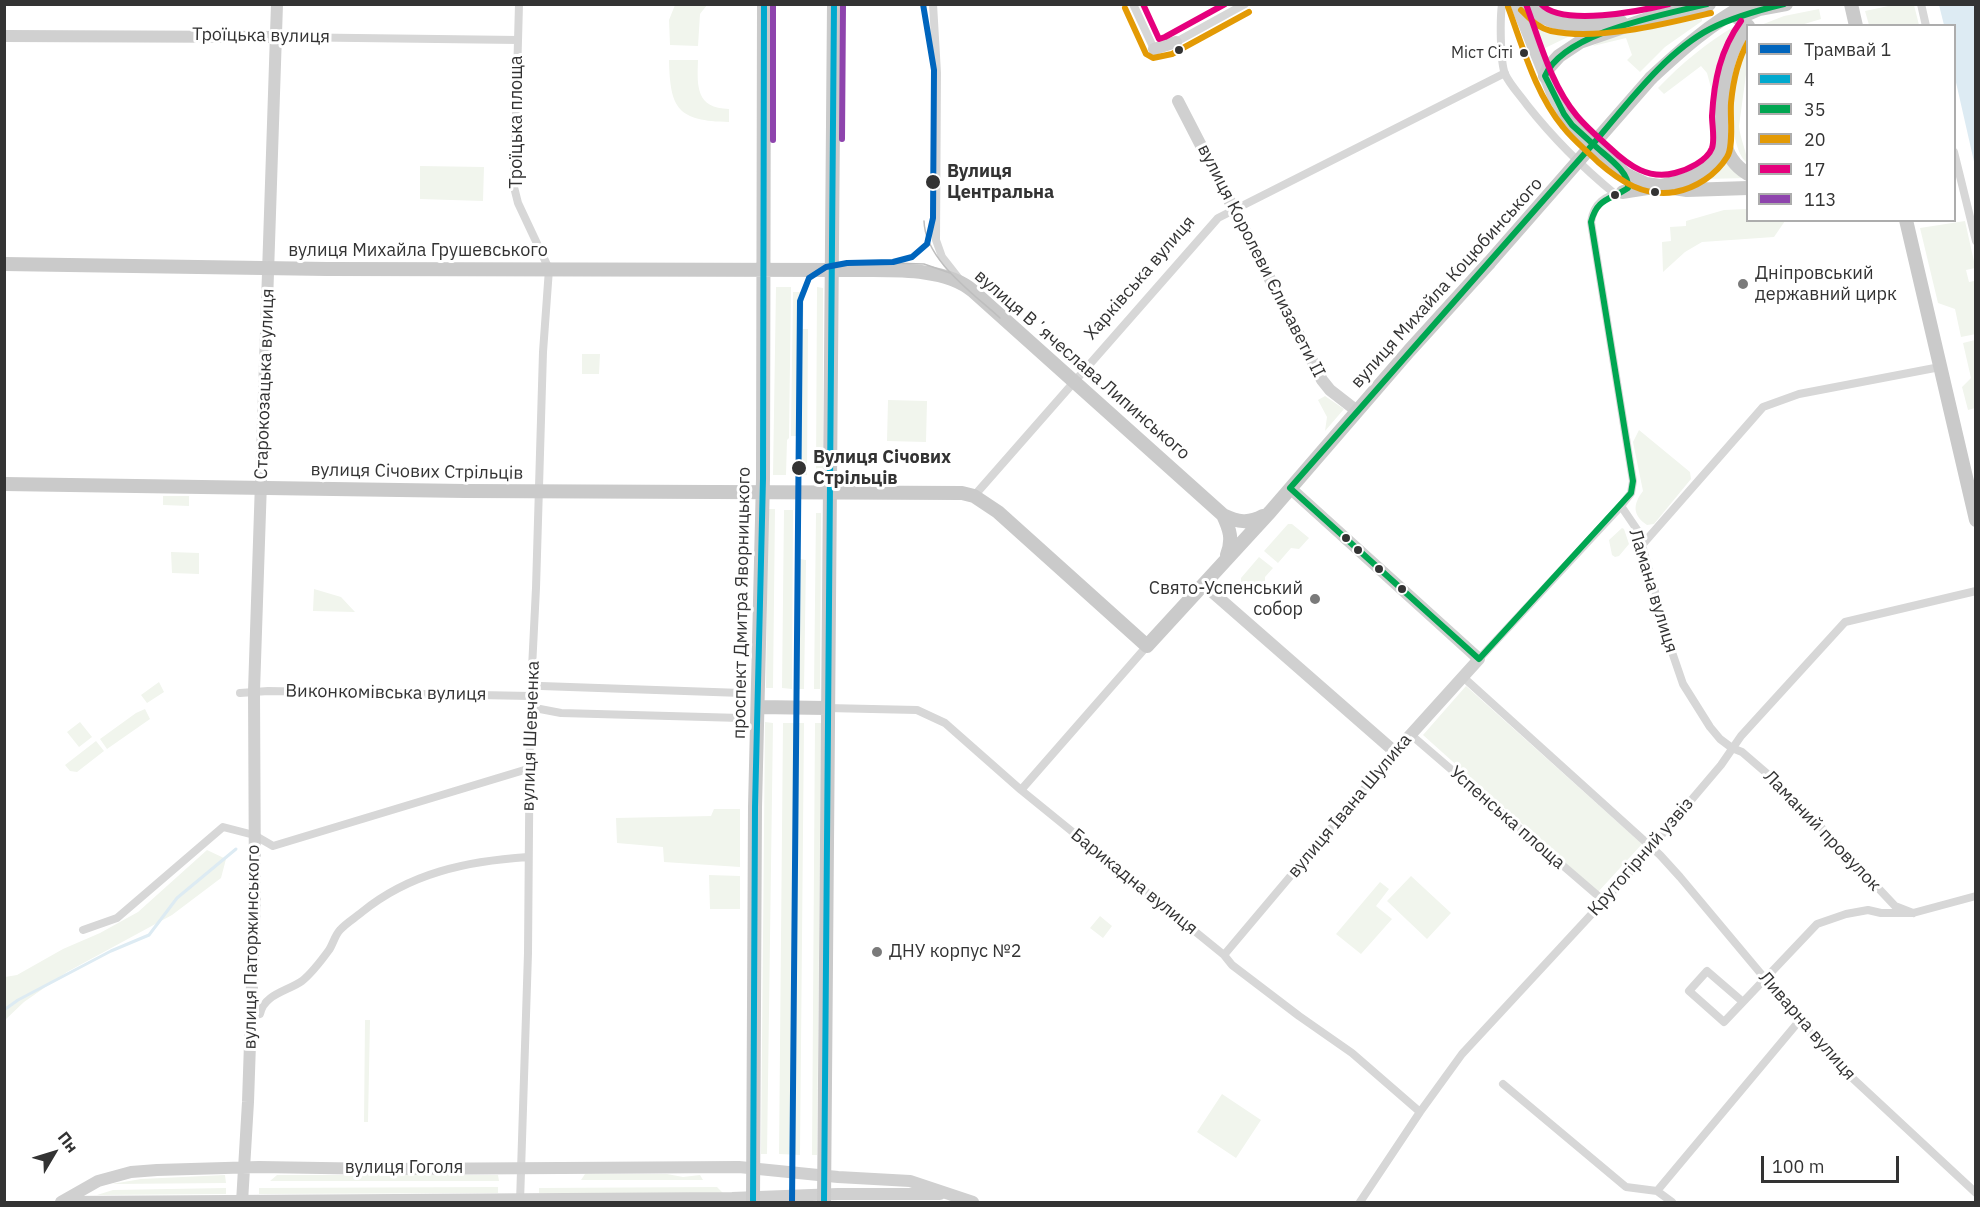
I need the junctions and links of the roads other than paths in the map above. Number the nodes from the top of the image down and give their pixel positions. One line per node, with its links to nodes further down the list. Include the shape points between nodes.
1 (277, 4): 24 (street, Старокозацька вулиця)
2 (519, 4): 25 (street, Троїцька площа)
3 (764, 4): 45 (main road, проспект Дмитра Яворницького)
4 (834, 4): 46 (main road)
5 (933, 4): 47 (street, via 938,73 936,240 947,264)
6 (1133, 4): 27 (street)
7 (1245, 4): 26 (street)
8 (1502, 4): 28 (street)
9 (1516, 4): 29 (street)
10 (1528, 4): 17 (main road, via 1538,15 1562,24)
11 (1709, 4): 17 (main road)
12 (1748, 4): 22 (main road)
13 (1786, 4): 22 (main road, via 1759,9)
14 (1799, 4): 18 (main road, via 1772,12)
15 (1851, 4): 19 (main road)
16 (1921, 4): 20 (street)
17 (1647, 19): 29 (main road, via 1568,48)
18 (1751, 24)
19 (1856, 24)
20 (1926, 24)
21 (1746, 29): 32 (main road, via 1732,47)
22 (1709, 30): 50 (main road, вулиця Михайла Коцюбинського, bridge, via 1651,78)
23 (4, 36): 24 (street, Троїцька вулиця)
24 (276, 37): 25 (street, Троїцька вулиця); 43 (street, Старокозацька вулиця)
25 (518, 40): 44 (street, Троїцька площа, via 514,187)
26 (1176, 42): 27 (street)
27 (1154, 49)
28 (1505, 73): 38 (street, via 1558,143 1585,170); 39 (street, Харківська вулиця)
29 (1545, 76): 31 (street)
30 (1179, 101): 39 (street, вулиця Королеви Єлизавети ІІ)
31 (1564, 114): 35 (main road)
32 (1721, 127): 34 (main road, via 1727,152); 36 (main road, via 1721,150 1704,171)
33 (1956, 160): 41 (street)
34 (1746, 172)
35 (1625, 174): 36 (main road); 38 (main road, via 1628,188)
36 (1658, 185): 37 (main road, via 1687,190); 38 (main road)
37 (1746, 188)
38 (1619, 193): 58 (street, Ламана вулиця, via 1597,204 1591,222 1633,481 1631,493)
39 (1234, 210): 49 (street, Харківська вулиця, via 1218,218); 50 (street, вулиця Королеви Єлизавети ІІ, via 1322,380)
40 (1906, 222): 48 (main road)
41 (1976, 241)
42 (4, 264): 43 (main road, вулиця Михайла Грушевського)
43 (268, 268): 44 (main road, вулиця Михайла Грушевського); 52 (street, Старокозацька вулиця)
44 (549, 269): 45 (main road, вулиця Михайла Грушевського); 54 (street, вулиця Шевченка)
45 (763, 270): 46 (main road, вулиця Михайла Грушевського); 55 (main road, проспект Дмитра Яворницького)
46 (832, 271): 47 (main road, вулиця Вʼячеслава Липинського, via 917,272); 56 (main road)
47 (965, 284): 49 (main road, вулиця Вʼячеслава Липинського)
48 (1940, 367): 61 (main road); 62 (street, via 1798,394 1763,407)
49 (1074, 381): 57 (street, Харківська вулиця); 60 (main road, вулиця Вʼячеслава Липинського)
50 (1357, 411): 53 (main road, вулиця Михайла Коцюбинського)
51 (4, 484): 52 (main road, вулиця Січових Стрільців)
52 (262, 488): 54 (main road, вулиця Січових Стрільців); 70 (street, Старокозацька вулиця)
53 (1290, 488): 59 (main road, вулиця Михайла Коцюбинського); 67 (street)
54 (538, 491): 55 (main road, вулиця Січових Стрільців); 73 (street, вулиця Шевченка)
55 (762, 492): 56 (main road, вулиця Січових Стрільців); 74 (main road, проспект Дмитра Яворницького)
56 (830, 492): 57 (main road); 75 (main road)
57 (974, 496): 66 (main road, via 998,512)
58 (1620, 506): 62 (street, Ламана вулиця); 67 (street)
59 (1270, 512): 60 (main road, вулиця Вʼячеслава Липинського, via 1242,522); 63 (main road, вулиця Михайла Коцюбинського)
60 (1223, 515): 63 (main road, via 1231,531)
61 (1976, 520)
62 (1642, 545): 79 (street, Ламана вулиця, via 1683,684 1710,727)
63 (1224, 561): 64 (main road, вулиця Михайла Коцюбинського)
64 (1203, 584): 66 (main road, вулиця Михайла Коцюбинського); 80 (street)
65 (1976, 591): 79 (street, Крутогірний узвіз, via 1845,622)
66 (1147, 646): 82 (street)
67 (1479, 659): 68 (street, вулиця Івана Шулика)
68 (1463, 677): 78 (street, вулиця Івана Шулика); 84 (street)
69 (541, 686): 72 (street)
70 (254, 690): 71 (street, Виконкомівська вулиця); 73 (street, Виконкомівська вулиця); 83 (street, вулиця Паторжинського)
71 (240, 693)
72 (742, 693)
73 (531, 696): 81 (street, вулиця Шевченка)
74 (758, 707): 75 (main road); 99 (main road, проспект Дмитра Яворницького)
75 (827, 708): 82 (street, Барикадна вулиця, via 917,710 945,723); 100 (main road)
76 (540, 709): 77 (street, via 561,713)
77 (741, 718)
78 (1410, 734): 80 (street, вулиця Івана Шулика); 87 (street, Успенська площа)
79 (1732, 748): 84 (street, Крутогірний узвіз); 88 (street, Ламаний провулок, via 1771,777 1895,906)
80 (1395, 752): 90 (street, вулиця Івана Шулика)
81 (531, 768): 83 (street, via 273,846); 85 (street, вулиця Шевченка)
82 (1021, 790): 90 (street, Барикадна вулиця)
83 (254, 835): 89 (street, via 223,827 117,918); 93 (street, вулиця Паторжинського)
84 (1651, 847): 87 (street, Крутогірний узвіз); 91 (street, Ливарна вулиця)
85 (528, 857): 93 (street, via 438,871 381,897 340,930 330,949 301,982 276,993 260,1014); 98 (street, вулиця Шевченка)
86 (1976, 896): 88 (street)
87 (1604, 901): 96 (street, Крутогірний узвіз, via 1462,1054)
88 (1913, 913): 91 (street, via 1868,910 1822,921)
89 (83, 930)
90 (1224, 955): 96 (street, Барикадна вулиця, via 1352,1053)
91 (1765, 978): 92 (street); 94 (street, Ливарна вулиця)
92 (1743, 1002): 92 (street, via 1724,1022 1689,991 1707,971)
93 (250, 1016): 97 (street, вулиця Паторжинського)
94 (1800, 1020): 101 (street); 102 (street, Ливарна вулиця, via 1834,1060)
95 (1503, 1084): 101 (street, via 1626,1188)
96 (1420, 1112): 110 (street, Крутогірний узвіз)
97 (243, 1168): 98 (street, вулиця Гоголя); 107 (street, вулиця Гоголя, via 131,1172 98,1181); 108 (street, вулиця Паторжинського)
98 (521, 1168): 99 (street, вулиця Гоголя); 106 (street, вулиця Шевченка)
99 (753, 1168): 100 (street, вулиця Гоголя); 105 (main road, проспект Дмитра Яворницького)
100 (824, 1176): 103 (street, вулиця Гоголя, via 910,1181); 104 (main road)
101 (1657, 1191): 111 (street)
102 (1976, 1192)
103 (950, 1194): 104 (street, вулиця Гоголя); 109 (street, вулиця Гоголя)
104 (824, 1199): 105 (street, вулиця Гоголя)
105 (753, 1200): 106 (street, вулиця Гоголя)
106 (520, 1201): 108 (street, вулиця Гоголя)
107 (61, 1202): 108 (street, вулиця Гоголя)
108 (242, 1202)
109 (973, 1203)
110 (1360, 1203)
111 (1672, 1203)

